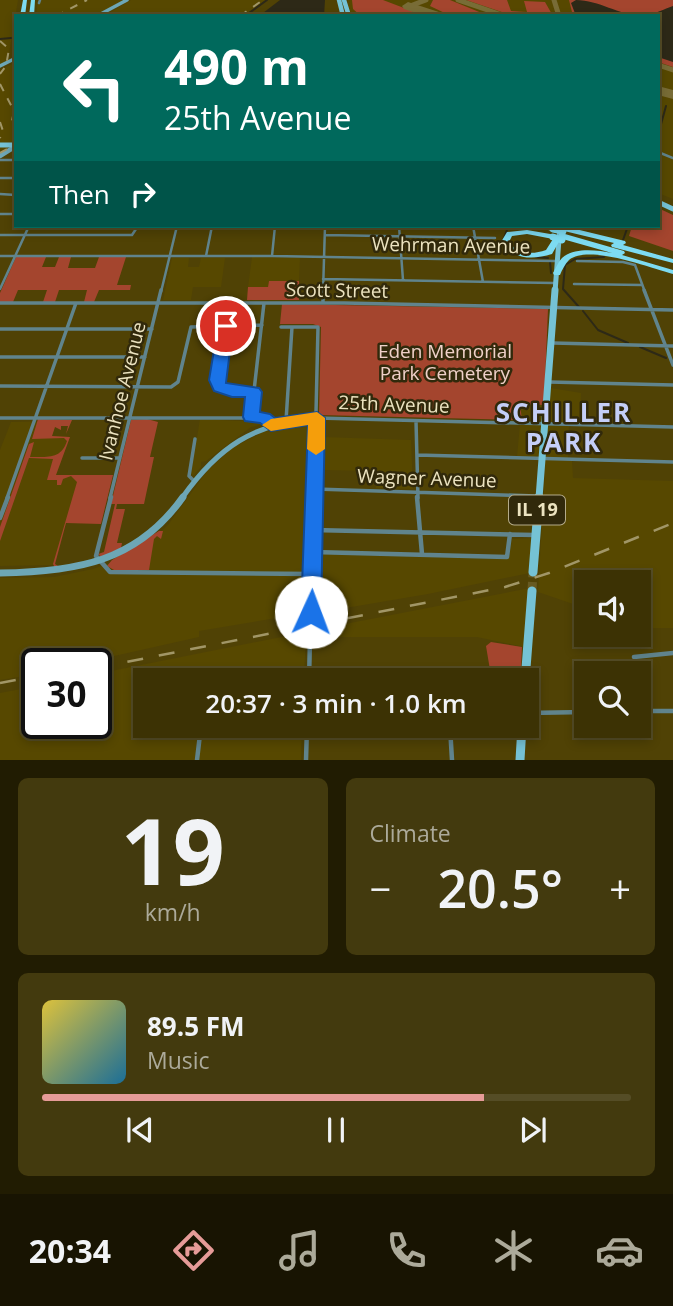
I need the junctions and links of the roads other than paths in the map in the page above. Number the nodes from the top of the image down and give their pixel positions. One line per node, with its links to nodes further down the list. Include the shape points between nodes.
1 (127, 0): 2 (street)
2 (101, 14)
3 (14, 146): 4 (street)
4 (0, 158)
5 (28, 228): 17 (street)
6 (137, 228): 17 (street, via 132,235)
7 (177, 228): 24 (street, Ivanhoe Avenue)
8 (212, 228): 25 (street)
9 (275, 228): 26 (street)
10 (325, 228): 18 (street)
11 (399, 228): 19 (street)
12 (473, 228): 20 (street)
13 (536, 228): 15 (highway)
14 (577, 228): 15 (highway); 30 (highway)
15 (558, 231): 15 (highway, via 549,253 537,256 513,251 505,242 519,232); 30 (highway); 31 (main road, IL 19); 33 (highway); 34 (main road, IL 19)
16 (0, 235): 17 (street)
17 (25, 235): 23 (street)
18 (325, 235): 19 (street); 27 (street)
19 (400, 236): 20 (street); 28 (street)
20 (475, 237): 21 (street); 29 (street)
21 (495, 238)
22 (0, 256): 23 (street, Wehrman Avenue)
23 (15, 256): 24 (street, Wehrman Avenue); 35 (street)
24 (170, 256): 25 (street, Wehrman Avenue); 45 (street, Ivanhoe Avenue)
25 (206, 256): 26 (street, Wehrman Avenue)
26 (272, 256): 27 (street, Wehrman Avenue)
27 (324, 256): 28 (street, Wehrman Avenue); 36 (street)
28 (401, 258): 29 (street, Wehrman Avenue); 37 (street)
29 (478, 259): 31 (street, Wehrman Avenue); 38 (street)
30 (673, 259)
31 (555, 261): 39 (main road, IL 19)
32 (577, 261): 41 (street, via 635,265)
33 (673, 269): 34 (highway, via 584,253 566,259)
34 (557, 273): 39 (main road, IL 19)
35 (2, 279): 42 (street)
36 (323, 279): 37 (street); 47 (street)
37 (403, 280): 38 (street)
38 (482, 282): 39 (street)
39 (555, 283): 48 (main road, IL 19)
40 (574, 284): 41 (street)
41 (643, 285): 49 (street)
42 (0, 289)
43 (0, 303): 44 (street, Scott Street)
44 (76, 303): 45 (street, Scott Street); 56 (street)
45 (158, 303): 46 (street, Scott Street); 57 (street, Ivanhoe Avenue)
46 (264, 303): 47 (street, Scott Street); 51 (street)
47 (323, 303): 48 (street, Scott Street)
48 (552, 307): 49 (street, Scott Street); 58 (main road, IL 19)
49 (652, 310): 50 (street, Scott Street); 59 (street)
50 (673, 310)
51 (262, 325): 52 (street); 70 (street)
52 (226, 326): 69 (street, via 190,329 176,385); 70 (street, via 217,383 226,391)
53 (281, 327): 54 (street)
54 (292, 327): 75 (street, via 318,327); 76 (street)
55 (0, 329): 56 (street)
56 (67, 329): 57 (street); 62 (street)
57 (152, 329): 63 (street, Ivanhoe Avenue)
58 (551, 343): 59 (street); 65 (main road, IL 19)
59 (666, 345): 60 (street); 64 (street)
60 (673, 346)
61 (0, 357): 62 (street)
62 (57, 357): 63 (street); 68 (street)
63 (145, 357): 69 (street, Ivanhoe Avenue)
64 (673, 365)
65 (547, 382): 66 (street); 78 (main road, IL 19)
66 (673, 385)
67 (0, 386): 68 (street)
68 (47, 386): 69 (street); 73 (street)
69 (137, 387): 74 (street, Ivanhoe Avenue)
70 (254, 392): 71 (street)
71 (251, 417): 74 (street); 79 (street, via 265,418)
72 (0, 418): 73 (street)
73 (35, 418): 74 (street); 91 (street)
74 (130, 418): 84 (street, Ivanhoe Avenue)
75 (317, 418): 76 (street, 25th Avenue); 77 (street, 25th Avenue); 88 (street)
76 (286, 421): 79 (street, 25th Avenue)
77 (416, 421): 78 (street, 25th Avenue); 82 (street)
78 (543, 424): 80 (street, 25th Avenue); 85 (main road, IL 19)
79 (271, 425): 87 (street, 25th Avenue, via 226,447)
80 (673, 427)
81 (195, 439): 87 (street, via 190,475)
82 (416, 455): 85 (street); 89 (street)
83 (82, 458): 84 (street)
84 (120, 458): 98 (street, Ivanhoe Avenue, via 96,552)
85 (541, 459): 86 (street); 90 (main road, IL 19)
86 (673, 463)
87 (194, 481): 98 (street, 25th Avenue, via 154,531 127,550)
88 (315, 489): 89 (street, Wagner Avenue); 92 (street)
89 (417, 492): 90 (street, Wagner Avenue); 93 (street)
90 (538, 496): 95 (main road, IL 19)
91 (0, 518)
92 (313, 530): 93 (street); 96 (street)
93 (421, 532): 94 (street); 97 (street)
94 (510, 534): 95 (street); 97 (street, via 507,557)
95 (535, 535): 99 (main road, IL 19)
96 (313, 552): 97 (street); 101 (street)
97 (422, 554)
98 (98, 562): 100 (street, 25th Avenue, via 60,571); 101 (street, via 113,572)
99 (533, 572)
100 (0, 573)
101 (312, 574): 103 (street)
102 (532, 590): 108 (main road)
103 (311, 612)
104 (310, 638): 107 (street)
105 (673, 653): 106 (street)
106 (634, 657)
107 (309, 668)
108 (526, 668)
109 (673, 710): 110 (street)
110 (651, 711)
111 (574, 712): 112 (street)
112 (539, 713)
113 (200, 738): 117 (street)
114 (307, 738): 118 (street)
115 (450, 738): 119 (street)
116 (521, 738): 120 (main road)
117 (197, 760)
118 (306, 760)
119 (452, 760)
120 (520, 760)

